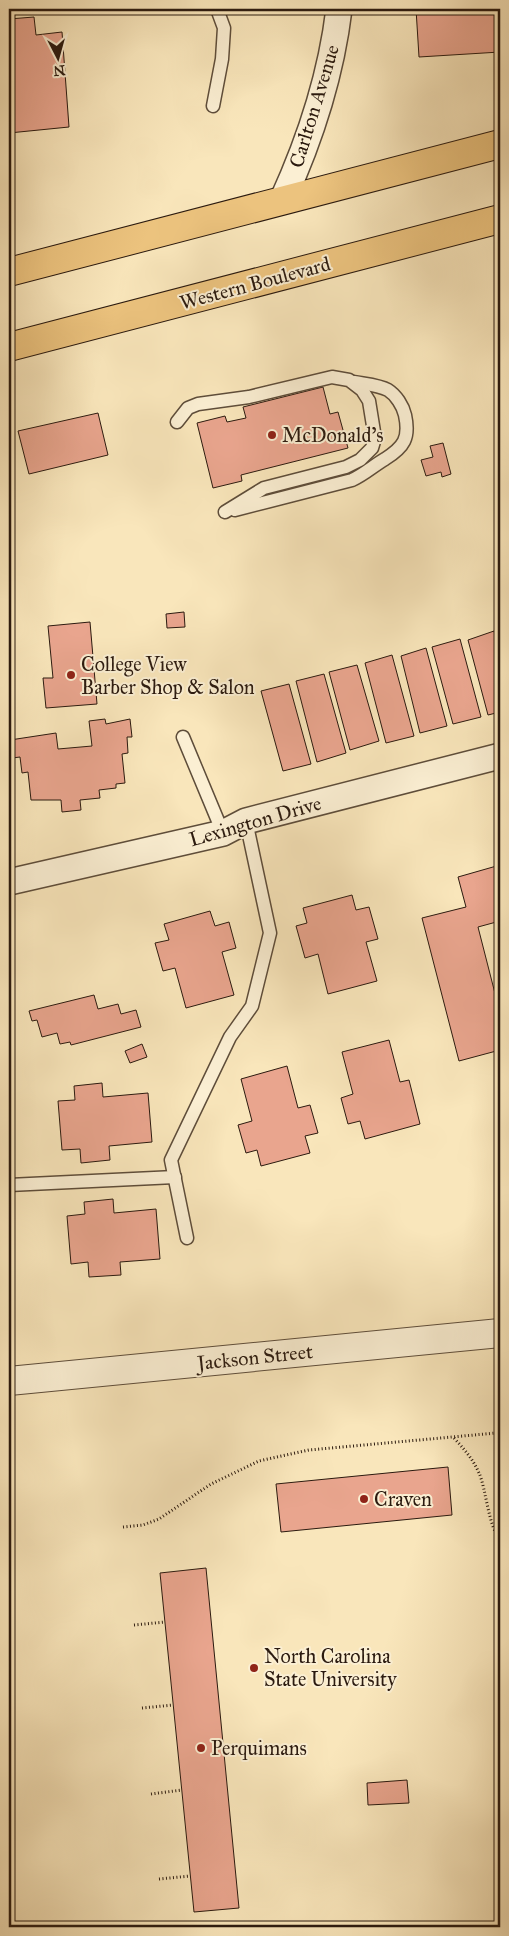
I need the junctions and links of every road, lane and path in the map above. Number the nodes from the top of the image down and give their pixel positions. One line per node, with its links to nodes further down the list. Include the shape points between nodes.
1 (217, 9): 3 (lane, via 224,28)
2 (339, 9): 5 (street, Carlton Avenue, via 325,88 302,159)
3 (213, 106)
4 (500, 144): 5 (main road)
5 (282, 201): 7 (main road)
6 (500, 219): 8 (main road, Western Boulevard)
7 (9, 272)
8 (9, 347)
9 (349, 380): 9 (lane, via 388,390 398,398 408,426 407,435 395,454 352,480 225,512 264,488 346,467 360,460 372,448 375,428 369,401 362,390); 10 (lane, via 332,377 249,397 198,404 188,408)
10 (177, 422)
11 (183, 737): 14 (lane)
12 (500, 756): 13 (street, Lexington Drive)
13 (246, 821): 14 (street, Lexington Drive); 16 (lane, via 270,933 261,978 252,1006 230,1037 172,1160)
14 (223, 833): 15 (street, Lexington Drive)
15 (9, 882)
16 (174, 1177): 17 (lane); 18 (lane)
17 (9, 1186)
18 (187, 1238)
19 (500, 1333): 20 (street, Jackson Street)
20 (9, 1381)
21 (496, 1433): 22 (path)
22 (454, 1438): 23 (path, via 309,1450 259,1461 211,1484 159,1519); 24 (path, via 470,1455 479,1473 493,1529)
23 (123, 1527)
24 (500, 1538)
25 (166, 1622): 26 (path)
26 (134, 1625)
27 (173, 1705): 28 (path)
28 (142, 1708)
29 (182, 1790): 30 (path)
30 (151, 1794)
31 (190, 1876): 32 (path)
32 (159, 1879)

